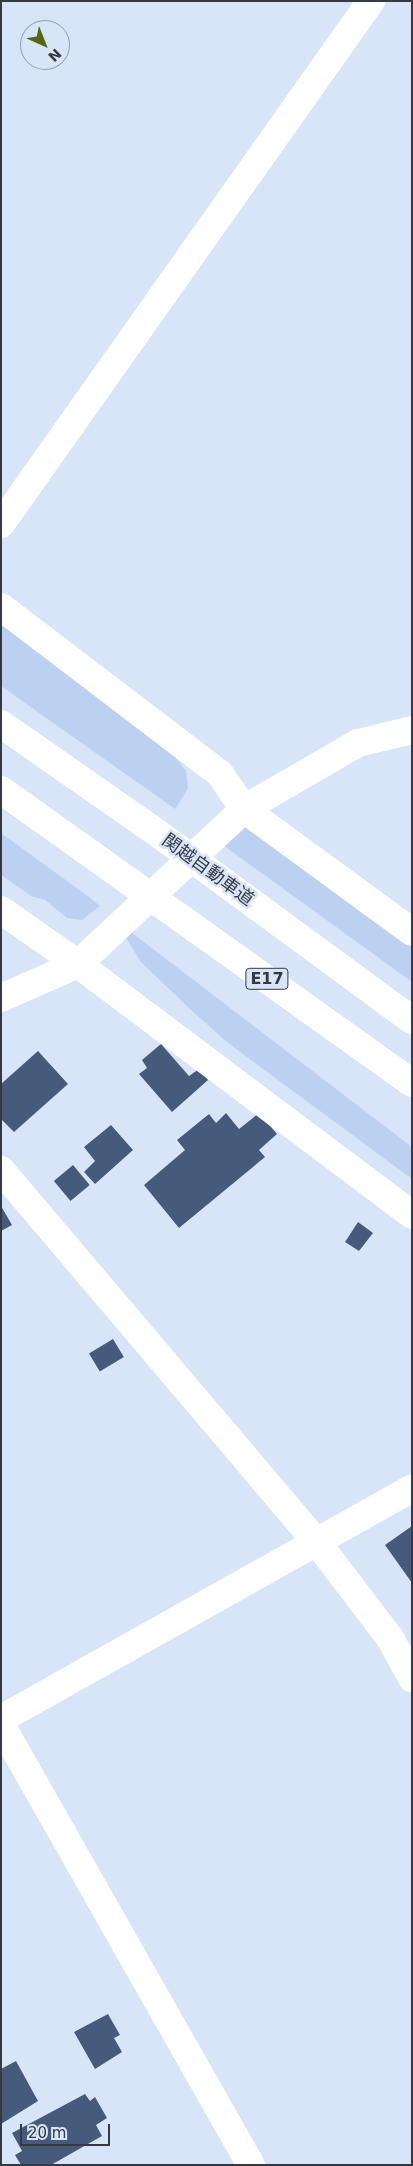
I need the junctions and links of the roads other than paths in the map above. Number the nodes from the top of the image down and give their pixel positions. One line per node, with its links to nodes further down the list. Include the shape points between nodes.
1 (371, 1): 2 (main road)
2 (1, 524)
3 (1, 607): 7 (main road, via 220,774)
4 (1, 724): 13 (main road, 関越自動車道, via 153,830)
5 (412, 730): 7 (main road, via 358,743)
6 (1, 790): 10 (main road, E17)
7 (244, 809): 9 (main road); 11 (main road)
8 (1, 910): 11 (main road)
9 (412, 932)
10 (207, 935): 14 (main road, E17); 15 (main road)
11 (78, 964): 12 (main road); 17 (main road)
12 (1, 998)
13 (412, 1020)
14 (412, 1083)
15 (412, 1103)
16 (1, 1170): 19 (main road)
17 (412, 1215)
18 (412, 1488): 19 (main road)
19 (316, 1540): 20 (main road, via 390,1638); 21 (main road)
20 (412, 1678)
21 (1, 1719)
22 (1, 1725): 23 (main road)
23 (251, 2165)

